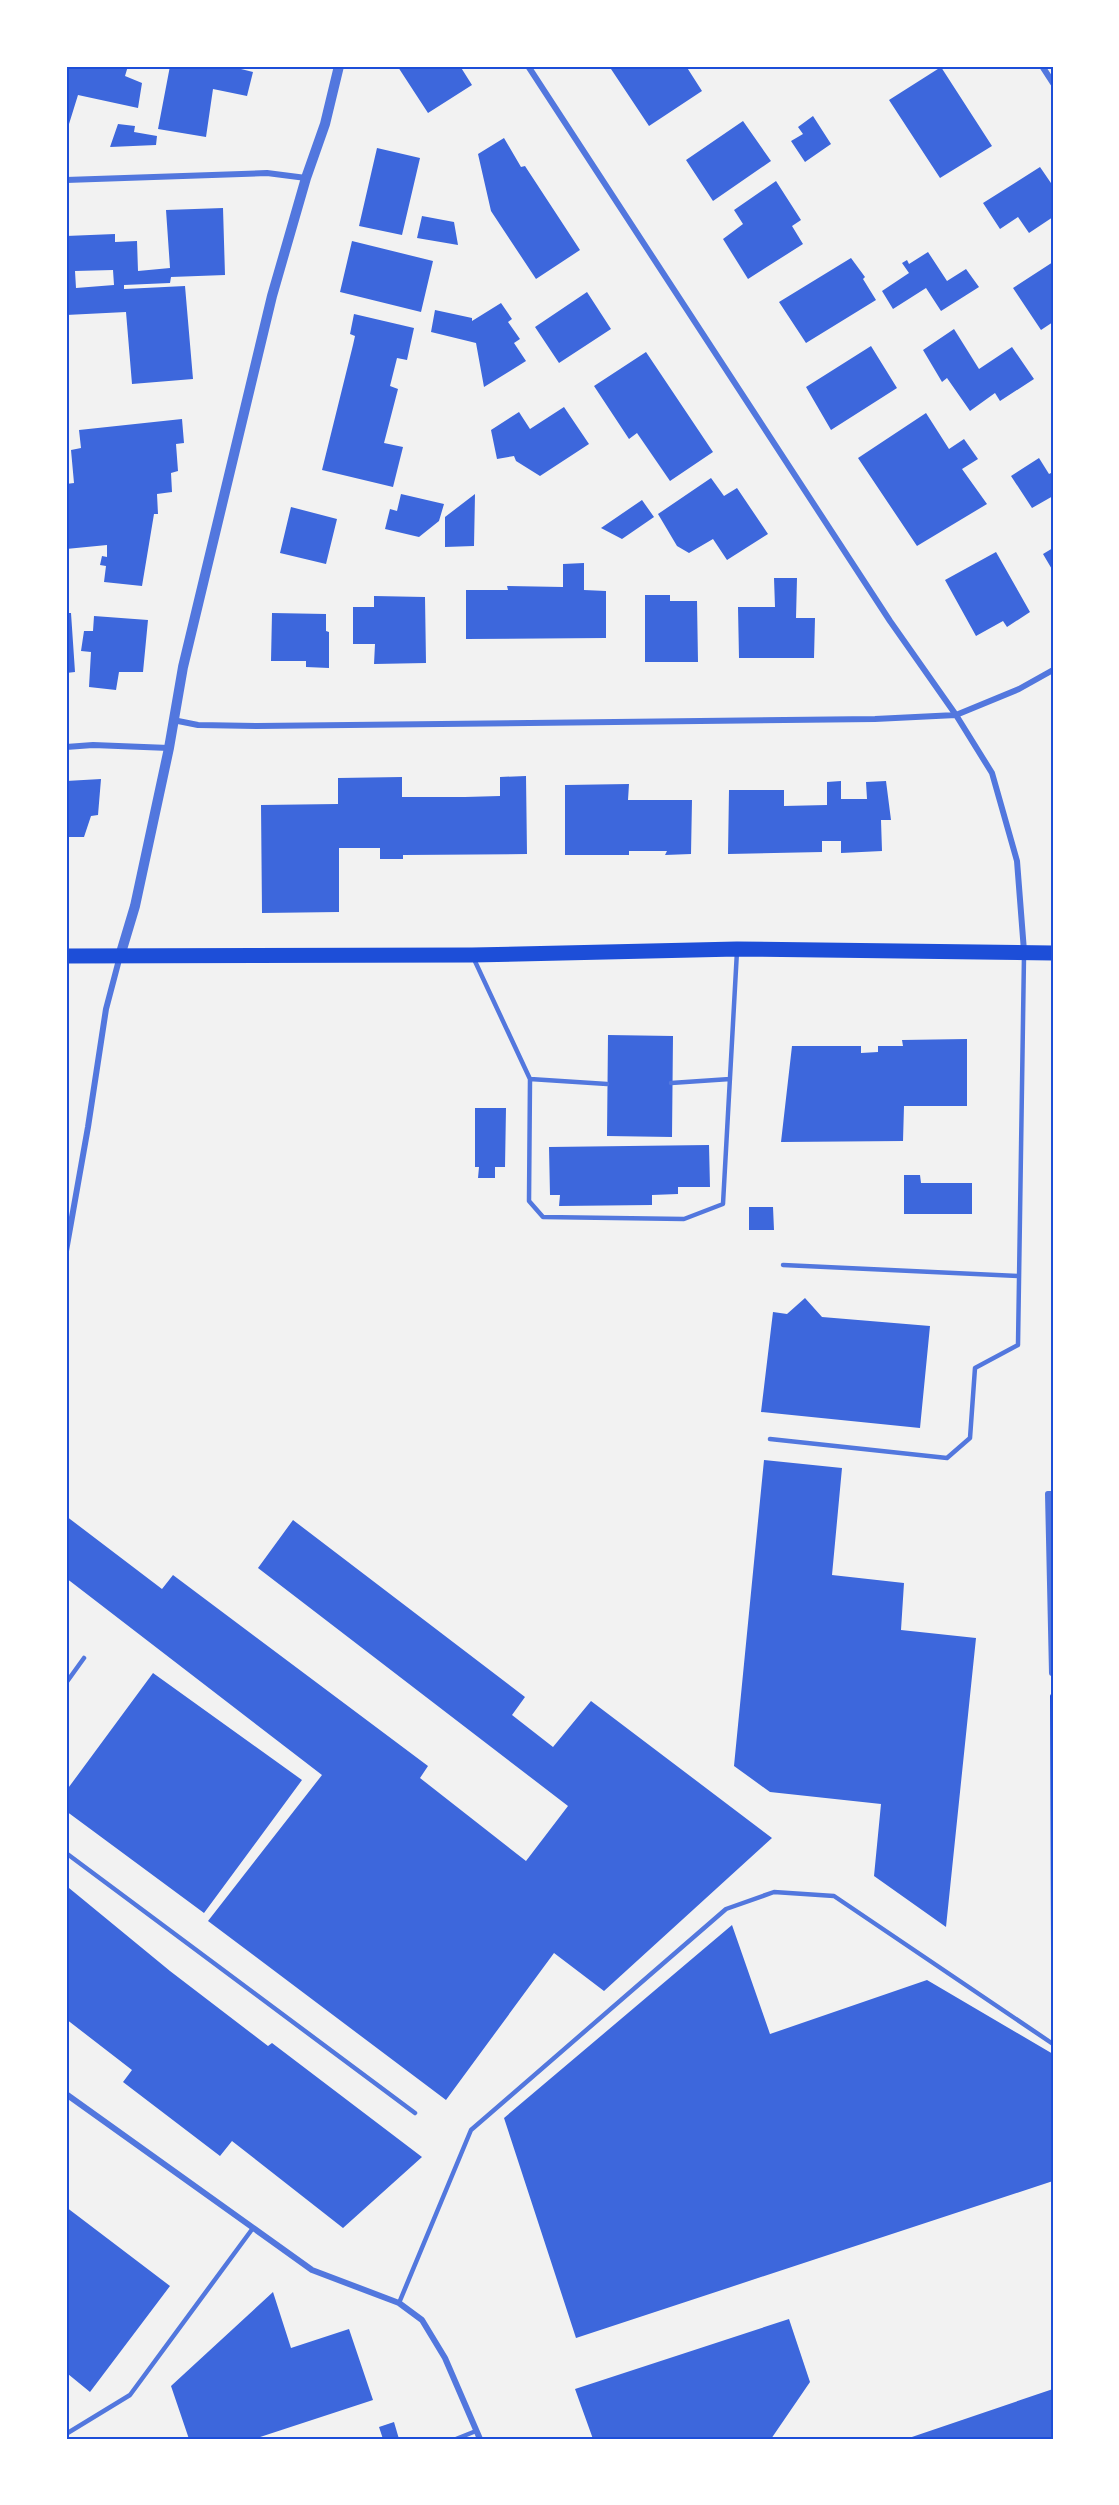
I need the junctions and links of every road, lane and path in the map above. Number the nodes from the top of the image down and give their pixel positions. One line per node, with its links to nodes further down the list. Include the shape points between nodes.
1 (339, 66): 5 (street)
2 (528, 66): 8 (street, via 890,621)
3 (1042, 66): 4 (street)
4 (1053, 83)
5 (306, 178): 6 (street, via 267,173); 9 (street, via 272,296)
6 (66, 180)
7 (1053, 670): 8 (street)
8 (956, 715): 9 (street, via 257,726 198,725); 14 (street, via 992,773 1017,861)
9 (173, 720): 11 (street)
10 (66, 747): 11 (street)
11 (169, 748): 17 (street, via 135,906)
12 (737, 949): 14 (main road); 15 (main road); 19 (lane)
13 (1053, 953): 14 (main road)
14 (1024, 954): 24 (lane)
15 (472, 955): 17 (main road); 18 (lane)
16 (66, 956): 17 (main road)
17 (120, 956): 22 (street, via 106,1009)
18 (530, 1079): 19 (lane, via 529,1201 543,1217 684,1219 723,1204); 21 (lane)
19 (730, 1079): 20 (lane)
20 (671, 1083)
21 (607, 1084)
22 (66, 1251)
23 (783, 1265): 24 (lane)
24 (1018, 1276): 25 (lane, via 1018,1345 975,1368 970,1438 947,1458)
25 (770, 1439)
26 (1053, 1494): 28 (street, via 1048,1494)
27 (84, 1658): 29 (lane)
28 (1052, 1672): 30 (path)
29 (66, 1683)
30 (1052, 1834): 32 (path)
31 (66, 1853): 35 (lane)
32 (1053, 1948)
33 (1053, 2044): 37 (lane, via 834,1896 774,1892 726,1909 471,2130)
34 (66, 2094): 36 (street)
35 (415, 2113)
36 (253, 2228): 37 (street, via 312,2270); 39 (lane, via 130,2395)
37 (399, 2303): 38 (street, via 422,2320 445,2358)
38 (476, 2431): 40 (lane); 41 (street)
39 (66, 2434)
40 (456, 2439)
41 (480, 2439)

